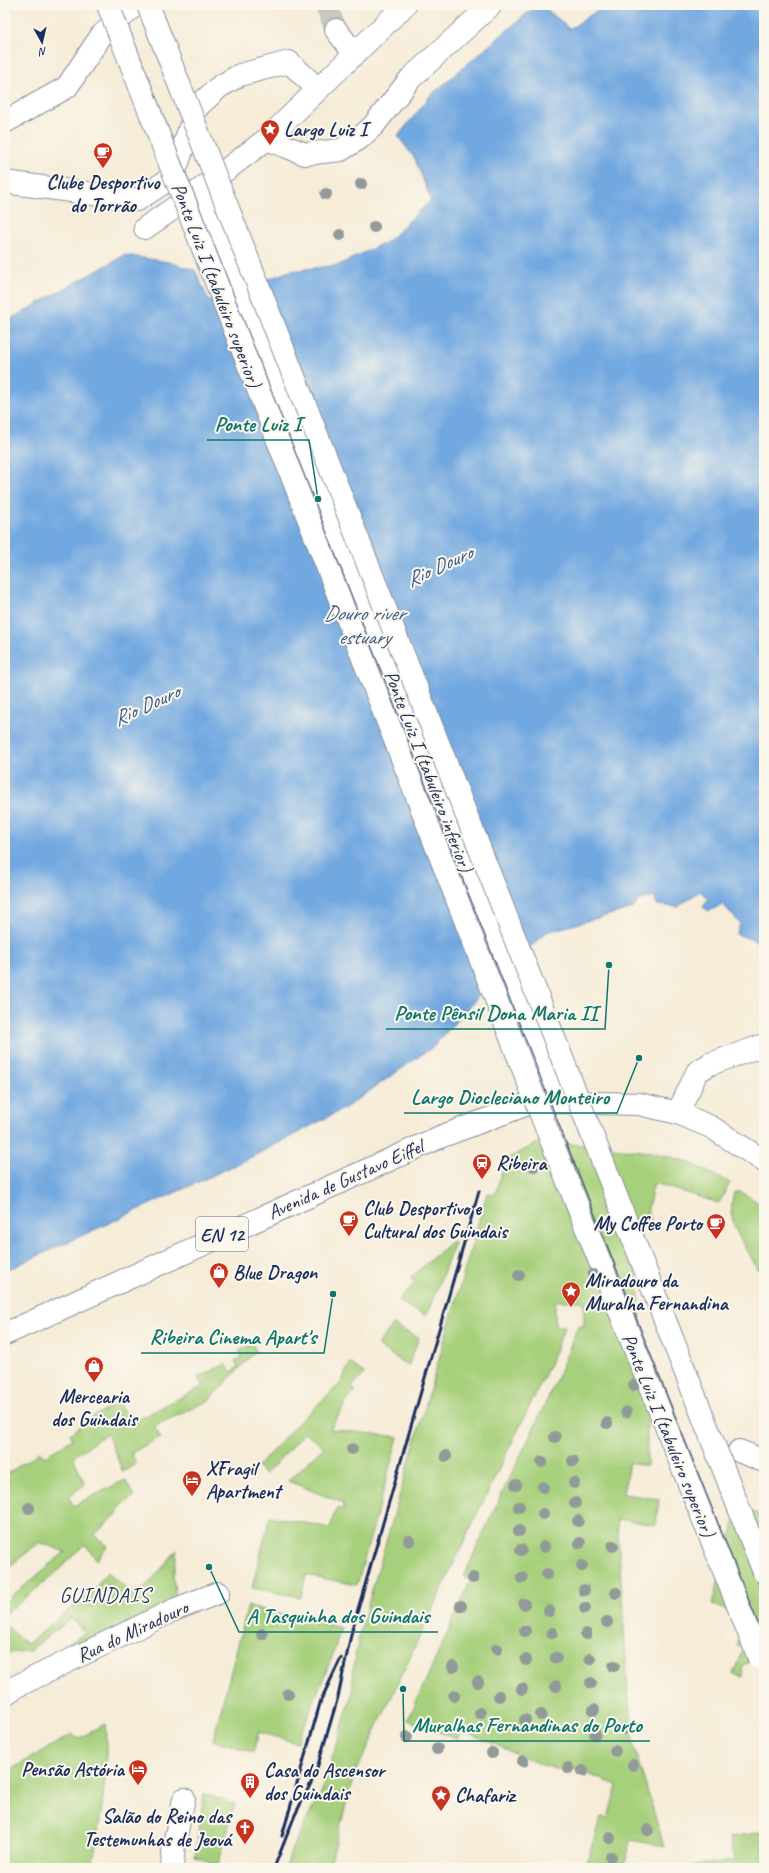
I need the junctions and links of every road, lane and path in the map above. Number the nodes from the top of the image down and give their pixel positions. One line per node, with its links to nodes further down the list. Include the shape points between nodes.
1 (108, 5): 23 (street, Ponte Luiz I (tabuleiro superior), bridge, via 552,1142)
2 (134, 5): 9 (street, via 101,36 67,87)
3 (148, 5): 21 (street, Ponte Luiz I (tabuleiro superior), bridge)
4 (405, 5): 7 (street)
5 (491, 5): 10 (street, via 411,78 374,125 341,150 305,154)
6 (336, 30): 7 (street)
7 (354, 53): 8 (street)
8 (318, 90): 10 (street); 11 (street, via 289,62 240,75 219,87 197,107 173,177 137,200)
9 (5, 122)
10 (267, 139): 12 (street)
11 (5, 182)
12 (201, 189): 13 (street); 15 (street, Ponte Luiz I (tabuleiro inferior))
13 (145, 228)
14 (764, 1045): 16 (street, via 710,1064 697,1072)
15 (559, 1102): 16 (street, EN 12, via 639,1104); 18 (street, Avenida de Gustavo Eiffel / EN 12, via 528,1104 440,1137)
16 (678, 1113): 17 (street, EN 12, via 711,1127)
17 (764, 1161)
18 (5, 1334)
19 (739, 1451): 20 (street)
20 (764, 1461)
21 (764, 1572)
22 (218, 1593): 24 (street, Rua do Miradouro, via 169,1612 24,1682)
23 (759, 1658)
24 (5, 1694)
25 (183, 1802): 26 (street)
26 (172, 1868)

